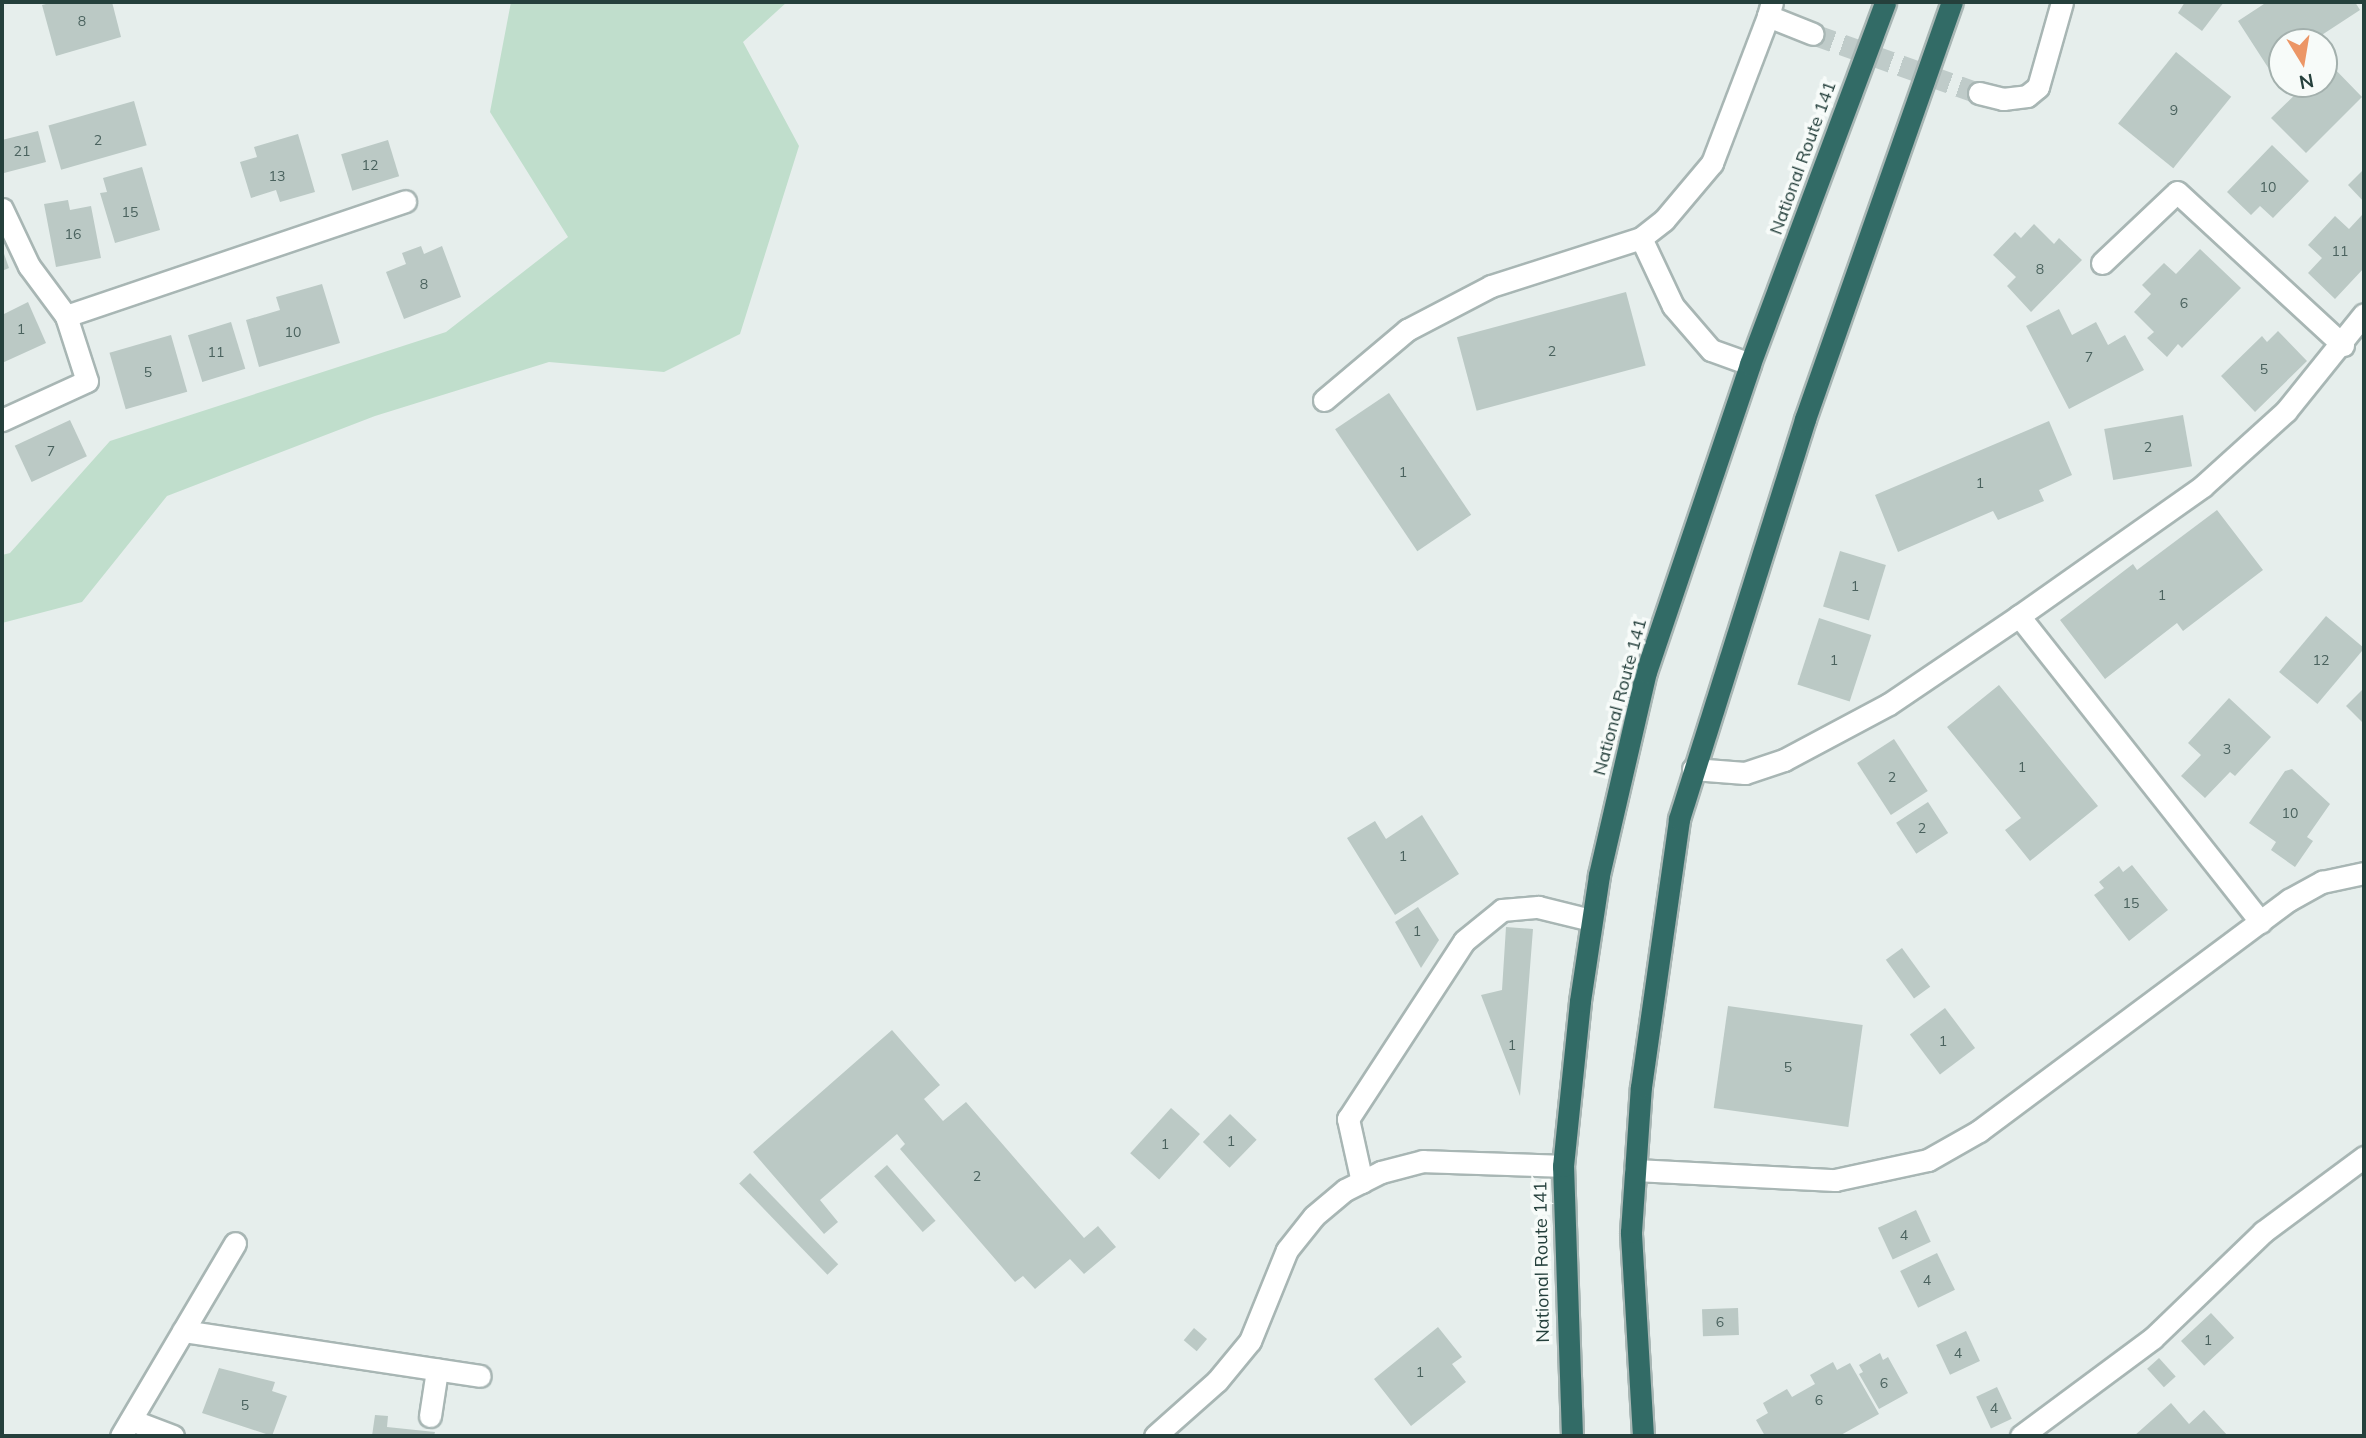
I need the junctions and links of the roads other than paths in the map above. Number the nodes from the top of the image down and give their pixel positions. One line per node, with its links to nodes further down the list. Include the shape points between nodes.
1 (1885, 2): 14 (highway, National Route 141)
2 (1952, 2): 18 (highway, via 1804,419)
3 (2062, 2): 6 (street, via 2038,87 2027,96 2003,99)
4 (1770, 9): 5 (street); 9 (street, via 1712,163 1664,220)
5 (1813, 34)
6 (1979, 93)
7 (405, 201): 12 (street)
8 (2, 209): 12 (street, via 29,266)
9 (1641, 238): 14 (street, via 1680,315 1711,350); 15 (street, via 1491,286 1407,330)
10 (2102, 263): 13 (street, via 2177,192)
11 (2364, 314): 13 (street)
12 (66, 316): 16 (street, via 87,381)
13 (2343, 345): 17 (street, via 2286,411 2203,486)
14 (1750, 364): 20 (highway, National Route 141, via 1646,673)
15 (1324, 400)
16 (2, 420)
17 (2019, 616): 18 (street, via 1889,704 1784,760 1745,774); 21 (street)
18 (1693, 769): 24 (highway, via 1679,819 1660,932)
19 (2364, 873): 21 (street, via 2322,882)
20 (1591, 920): 23 (highway, National Route 141); 25 (street, via 1538,907 1502,910 1465,941 1348,1119)
21 (2261, 922): 24 (street, via 1979,1131 1928,1160 1835,1180)
22 (2364, 1157): 36 (street, via 2263,1232 2153,1338)
23 (1563, 1166): 25 (street, via 1423,1161); 34 (highway, National Route 141)
24 (1635, 1170): 35 (highway, via 1631,1232)
25 (1362, 1182): 33 (street, via 1314,1216 1287,1250 1250,1341 1217,1381)
26 (235, 1243): 27 (street)
27 (183, 1331): 28 (street); 31 (street)
28 (437, 1370): 29 (street); 30 (street)
29 (480, 1376)
30 (430, 1416)
31 (126, 1428): 32 (street)
32 (173, 1436)
33 (1155, 1436)
34 (1572, 1436)
35 (1643, 1436)
36 (2021, 1436)

